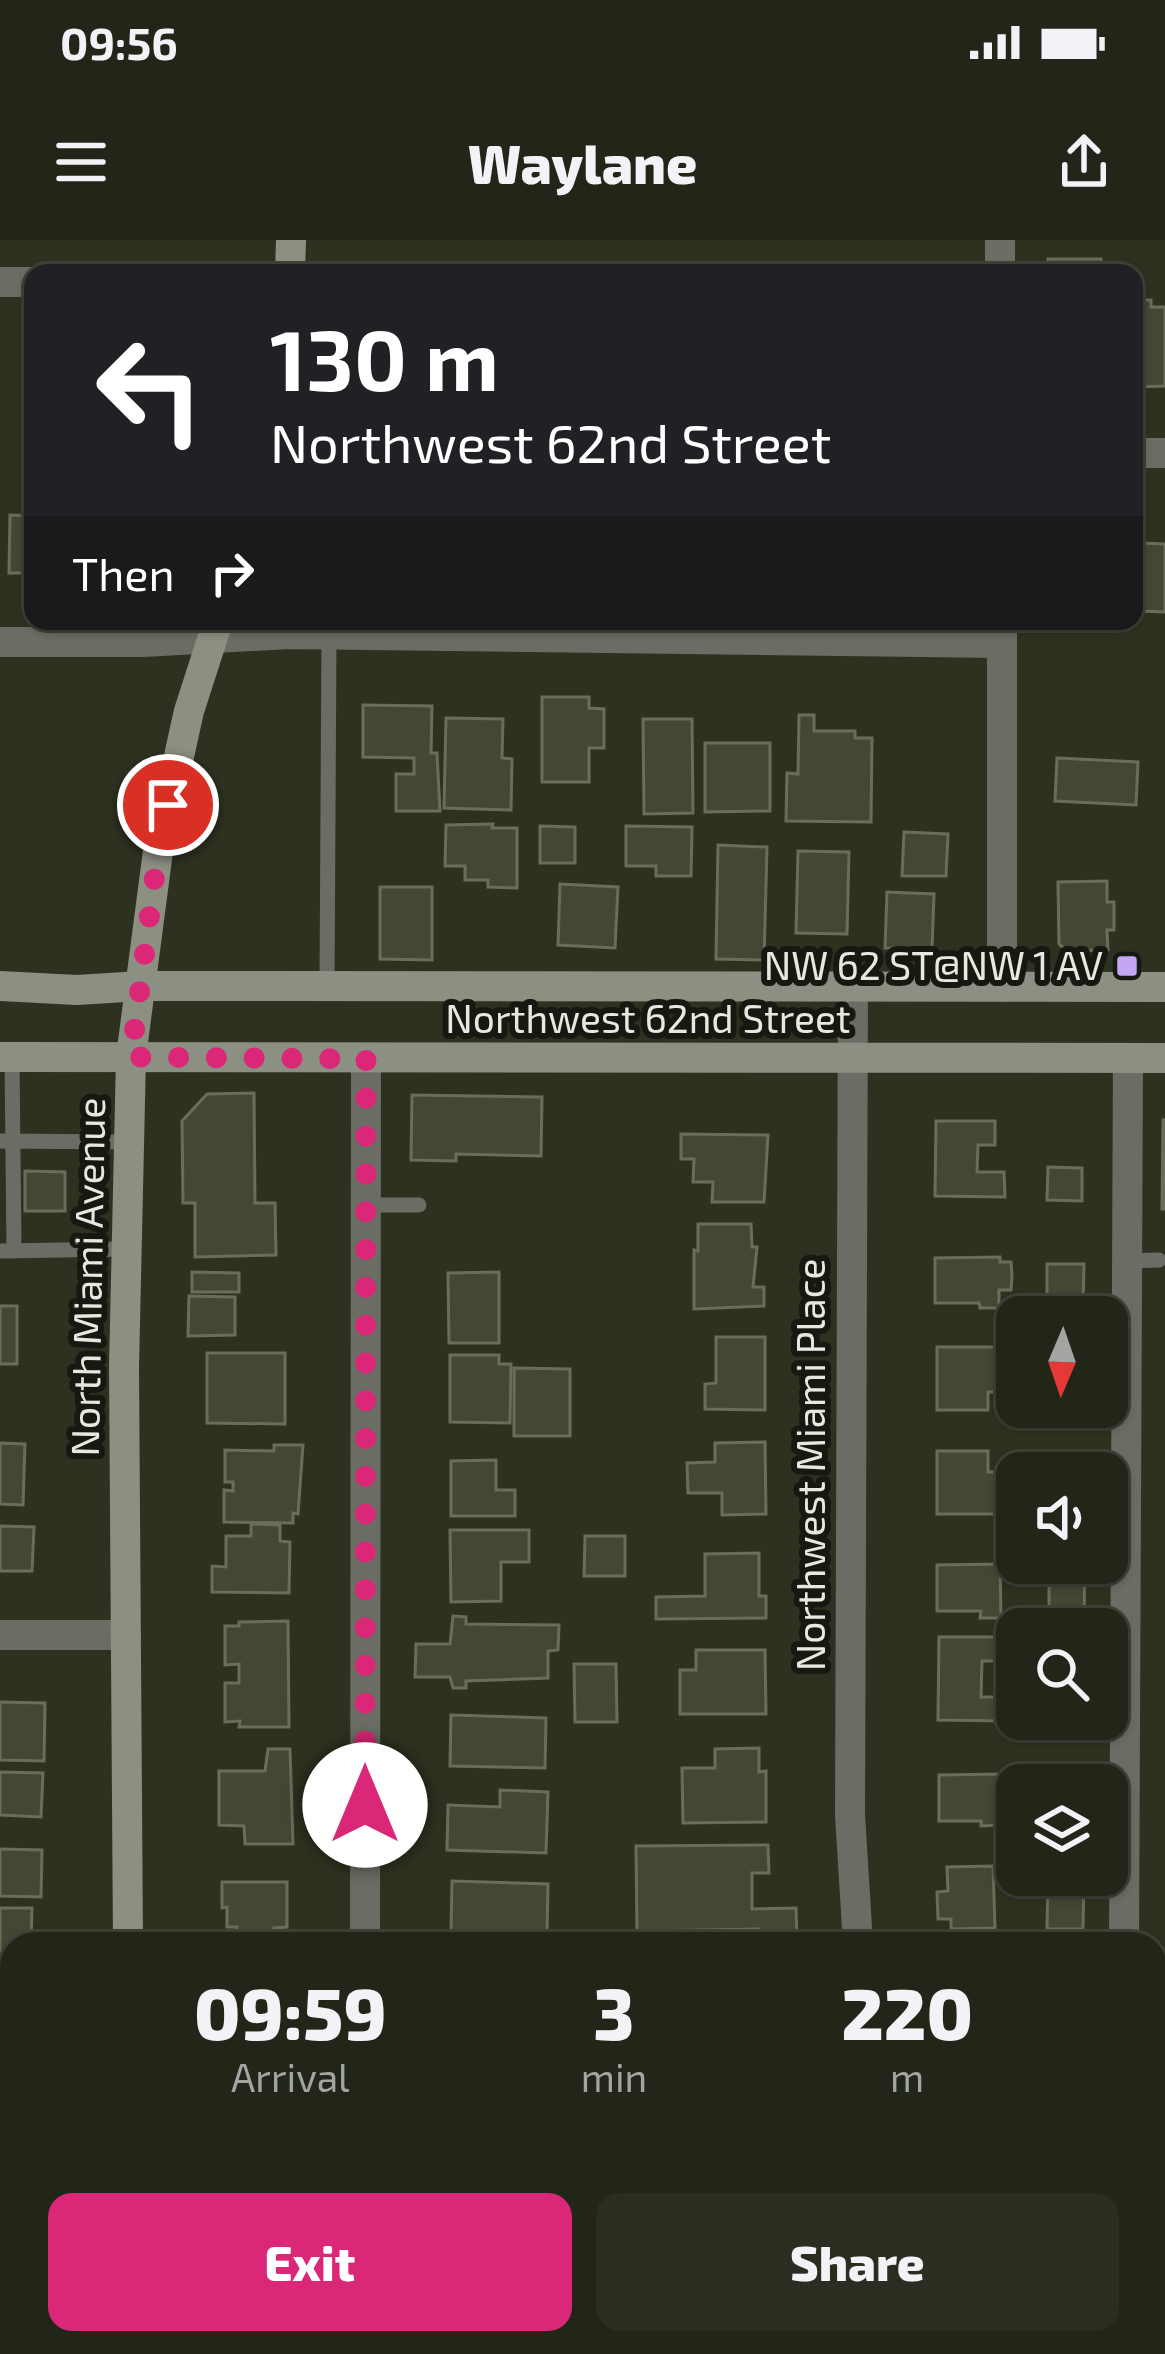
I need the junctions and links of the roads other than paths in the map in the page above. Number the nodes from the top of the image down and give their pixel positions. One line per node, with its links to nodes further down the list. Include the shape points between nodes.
1 (215, 630): 3 (street); 4 (street); 6 (main road, North Miami Avenue, via 158,851)
2 (1001, 632): 3 (street); 9 (street)
3 (329, 635): 7 (lane)
4 (0, 642)
5 (0, 986): 6 (main road, Northwest 62nd Street)
6 (141, 986): 7 (main road, Northwest 62nd Street); 12 (main road, North Miami Avenue)
7 (326, 986): 8 (main road, Northwest 62nd Street)
8 (853, 986): 9 (main road, Northwest 62nd Street); 13 (street, Northwest Miami Place)
9 (1002, 987): 10 (main road, Northwest 62nd Street)
10 (1165, 987)
11 (6, 1057): 12 (main road, Northwest 62nd Street); 17 (lane)
12 (131, 1057): 16 (main road, Northwest 62nd Street); 18 (main road, North Miami Avenue)
13 (850, 1058): 14 (main road, Northwest 62nd Street); 16 (main road, Northwest 62nd Street); 29 (street, Northwest Miami Place, via 850,1815)
14 (1128, 1058): 15 (main road, Northwest 62nd Street); 23 (street)
15 (1165, 1058)
16 (366, 1059): 19 (street)
17 (7, 1141): 18 (lane); 22 (lane)
18 (127, 1142): 21 (main road, North Miami Avenue)
19 (366, 1204): 20 (lane); 28 (street)
20 (419, 1204)
21 (125, 1250): 22 (lane); 26 (main road, North Miami Avenue)
22 (7, 1251)
23 (1127, 1261): 24 (lane); 30 (street)
24 (1159, 1261)
25 (0, 1635): 26 (street)
26 (126, 1635): 27 (main road, North Miami Avenue)
27 (128, 1932)
28 (365, 1932)
29 (857, 1932)
30 (1124, 1932)

